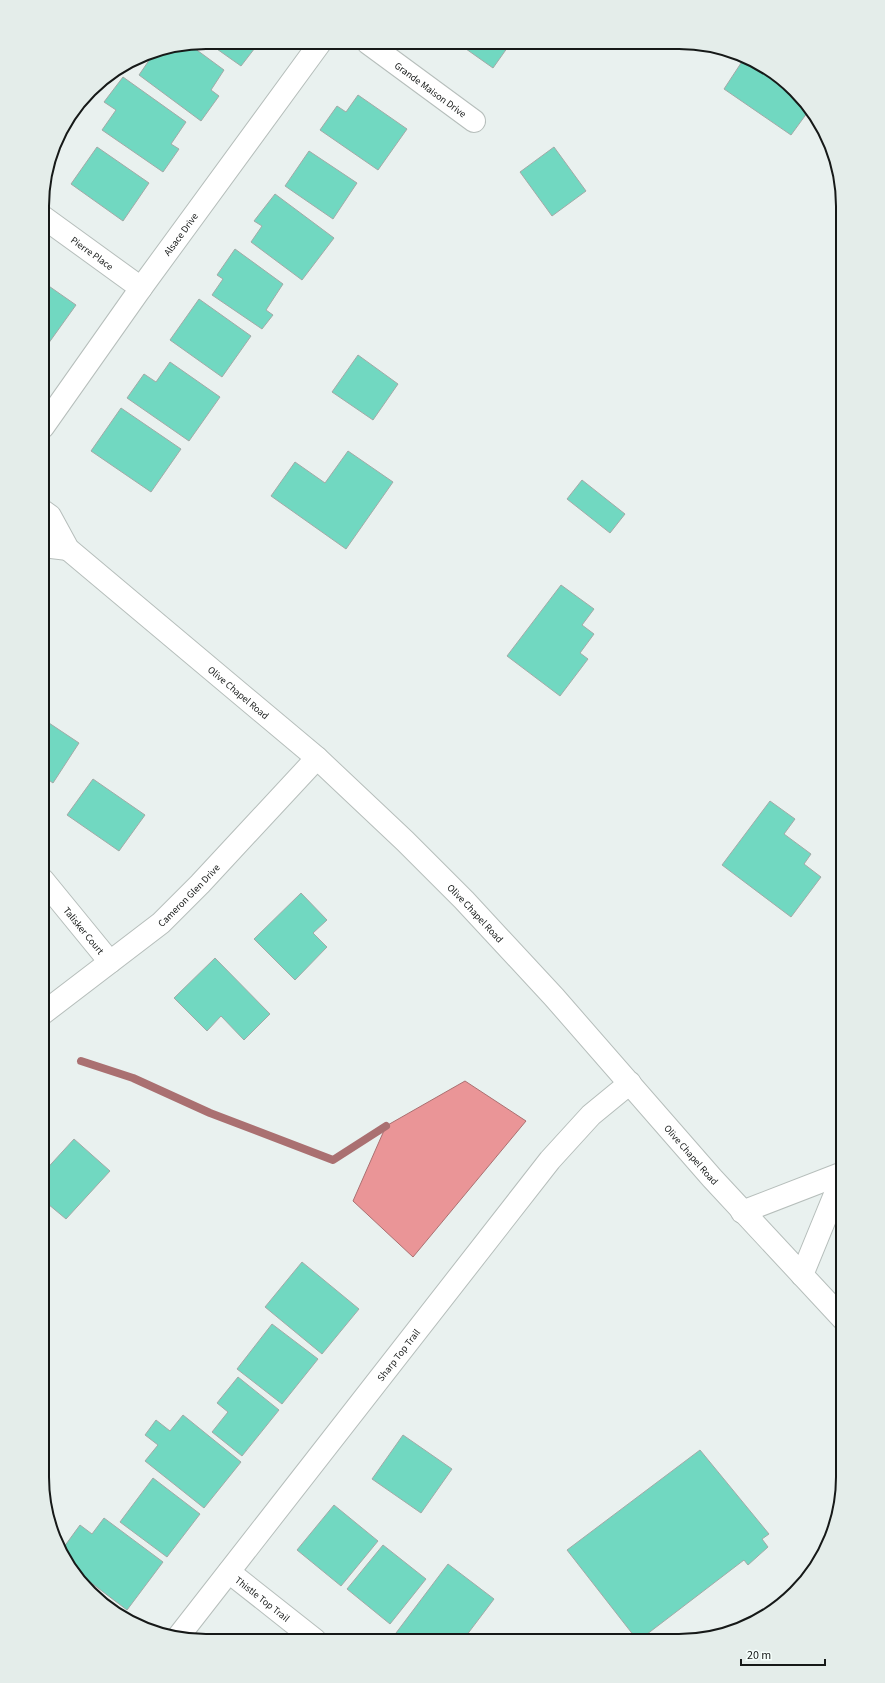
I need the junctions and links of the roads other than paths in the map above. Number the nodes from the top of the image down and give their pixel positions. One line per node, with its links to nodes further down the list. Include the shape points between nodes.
1 (316, 49): 5 (street, Alsace Drive)
2 (376, 49): 3 (street, Grande Maison Drive)
3 (474, 121)
4 (49, 221): 5 (street, Pierre Place)
5 (141, 288): 6 (street, Alsace Drive)
6 (49, 418)
7 (49, 515): 9 (street, Olive Chapel Road)
8 (49, 547): 9 (street)
9 (68, 549): 10 (street, Olive Chapel Road)
10 (317, 758): 12 (street, Cameron Glen Drive, via 161,923); 14 (street, Olive Chapel Road, via 464,900)
11 (49, 887): 12 (street, Talisker Court)
12 (110, 962): 13 (street, Cameron Glen Drive)
13 (49, 1009)
14 (630, 1083): 17 (street, Olive Chapel Road); 20 (street, Sharp Top Trail, via 591,1115 550,1160)
15 (836, 1177): 17 (street)
16 (836, 1191): 18 (street)
17 (742, 1212): 18 (street, Olive Chapel Road)
18 (802, 1275): 19 (street, Olive Chapel Road)
19 (836, 1311)
20 (229, 1572): 21 (street, Sharp Top Trail); 22 (street, Thistle Top Trail)
21 (182, 1632)
22 (308, 1634)

